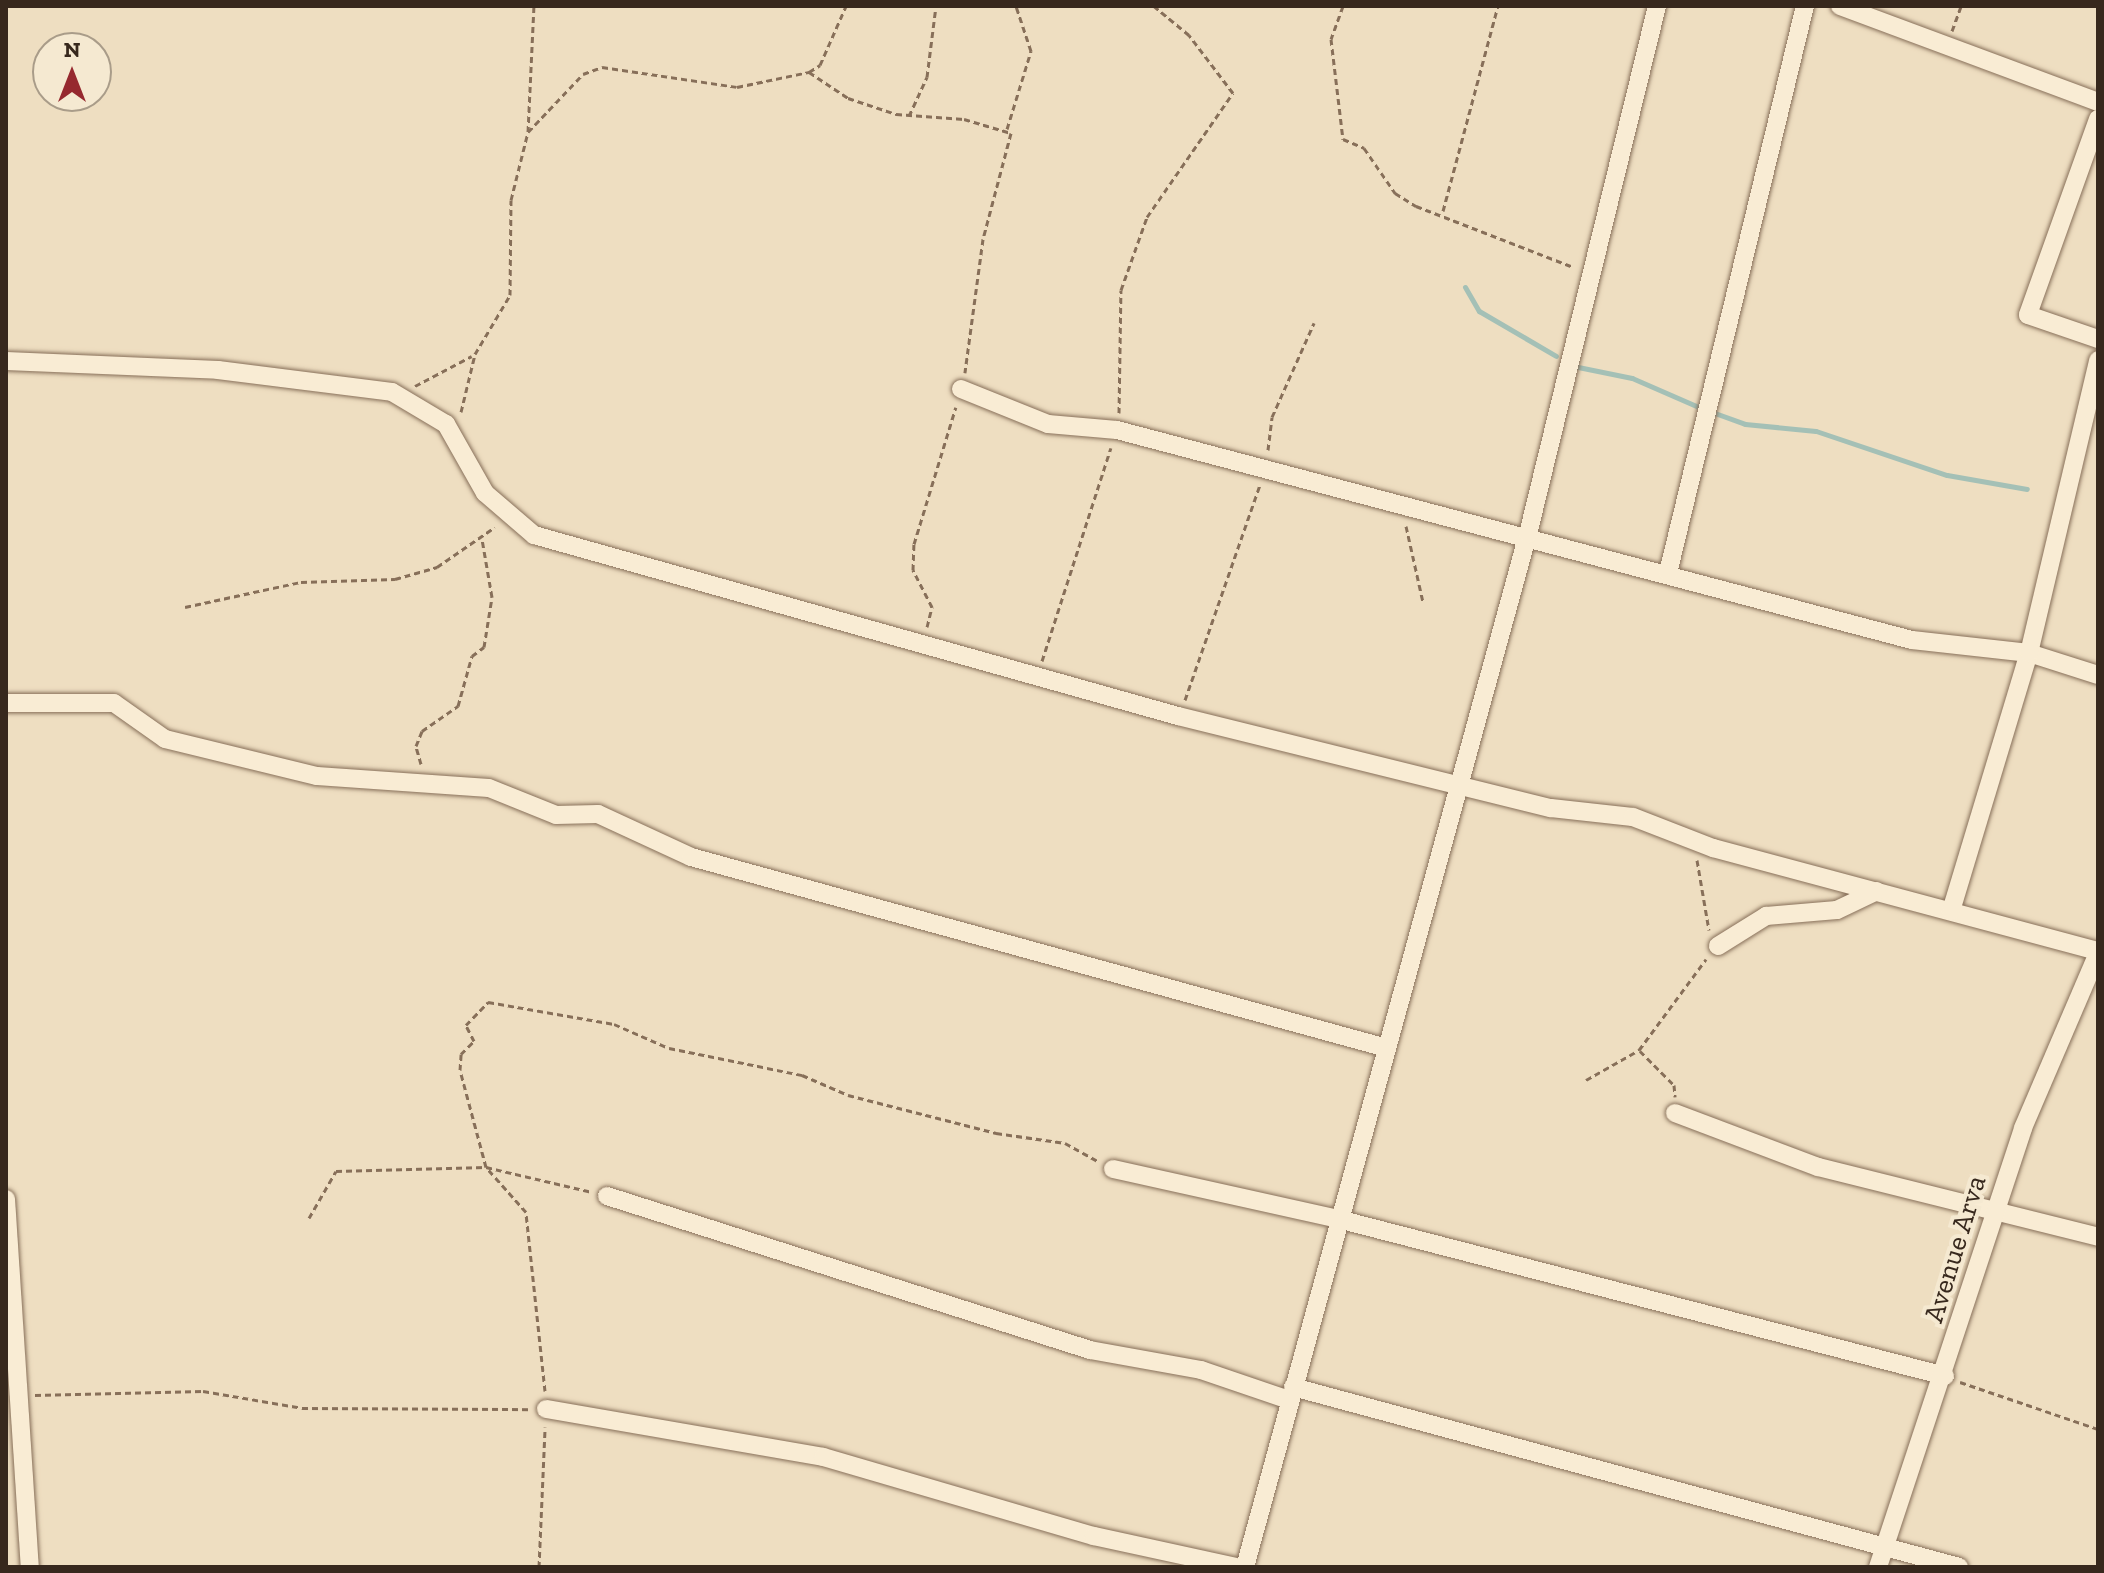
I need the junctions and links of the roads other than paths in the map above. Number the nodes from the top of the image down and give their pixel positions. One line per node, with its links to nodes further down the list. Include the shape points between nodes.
1 (1657, 6): 10 (street)
2 (1805, 6): 11 (street)
3 (1840, 6): 4 (street)
4 (2098, 102)
5 (2098, 119): 6 (street, via 2028,315)
6 (2098, 339)
7 (2098, 360): 12 (street)
8 (6, 361): 15 (street, via 233,372 392,392 446,424 485,493 534,535 1178,716)
9 (961, 389): 10 (street, via 1048,424 1117,430 1403,510)
10 (1528, 534): 11 (street); 15 (street)
11 (1668, 573): 12 (street, via 1912,640)
12 (2029, 653): 13 (street); 17 (street)
13 (2098, 675)
14 (6, 703): 20 (street, via 114,703 165,739 322,777 493,789 556,815 598,814 691,857)
15 (1454, 784): 16 (street, via 1633,817 1693,840); 20 (street)
16 (1877, 891): 17 (street); 18 (street, via 1837,910 1766,916)
17 (1951, 911): 19 (street)
18 (1718, 946)
19 (2098, 952): 25 (street, Avenue Arva, via 2023,1128)
20 (1383, 1047): 26 (street)
21 (1675, 1113): 25 (street, via 1818,1167)
22 (1113, 1169): 26 (street)
23 (607, 1196): 29 (street, via 1090,1350 1201,1370)
24 (6, 1199): 31 (street, via 19,1395)
25 (1998, 1208): 27 (street); 28 (street, Avenue Arva)
26 (1338, 1219): 28 (street); 29 (street)
27 (2098, 1237)
28 (1945, 1376): 32 (street, Avenue Arva)
29 (1291, 1394): 32 (street); 35 (street)
30 (546, 1409): 34 (street, via 823,1457 1094,1536)
31 (14, 1432): 33 (street)
32 (1885, 1547): 36 (street, Avenue Arva); 37 (street)
33 (30, 1567)
34 (1236, 1567)
35 (1245, 1567)
36 (1878, 1567)
37 (1959, 1567)

